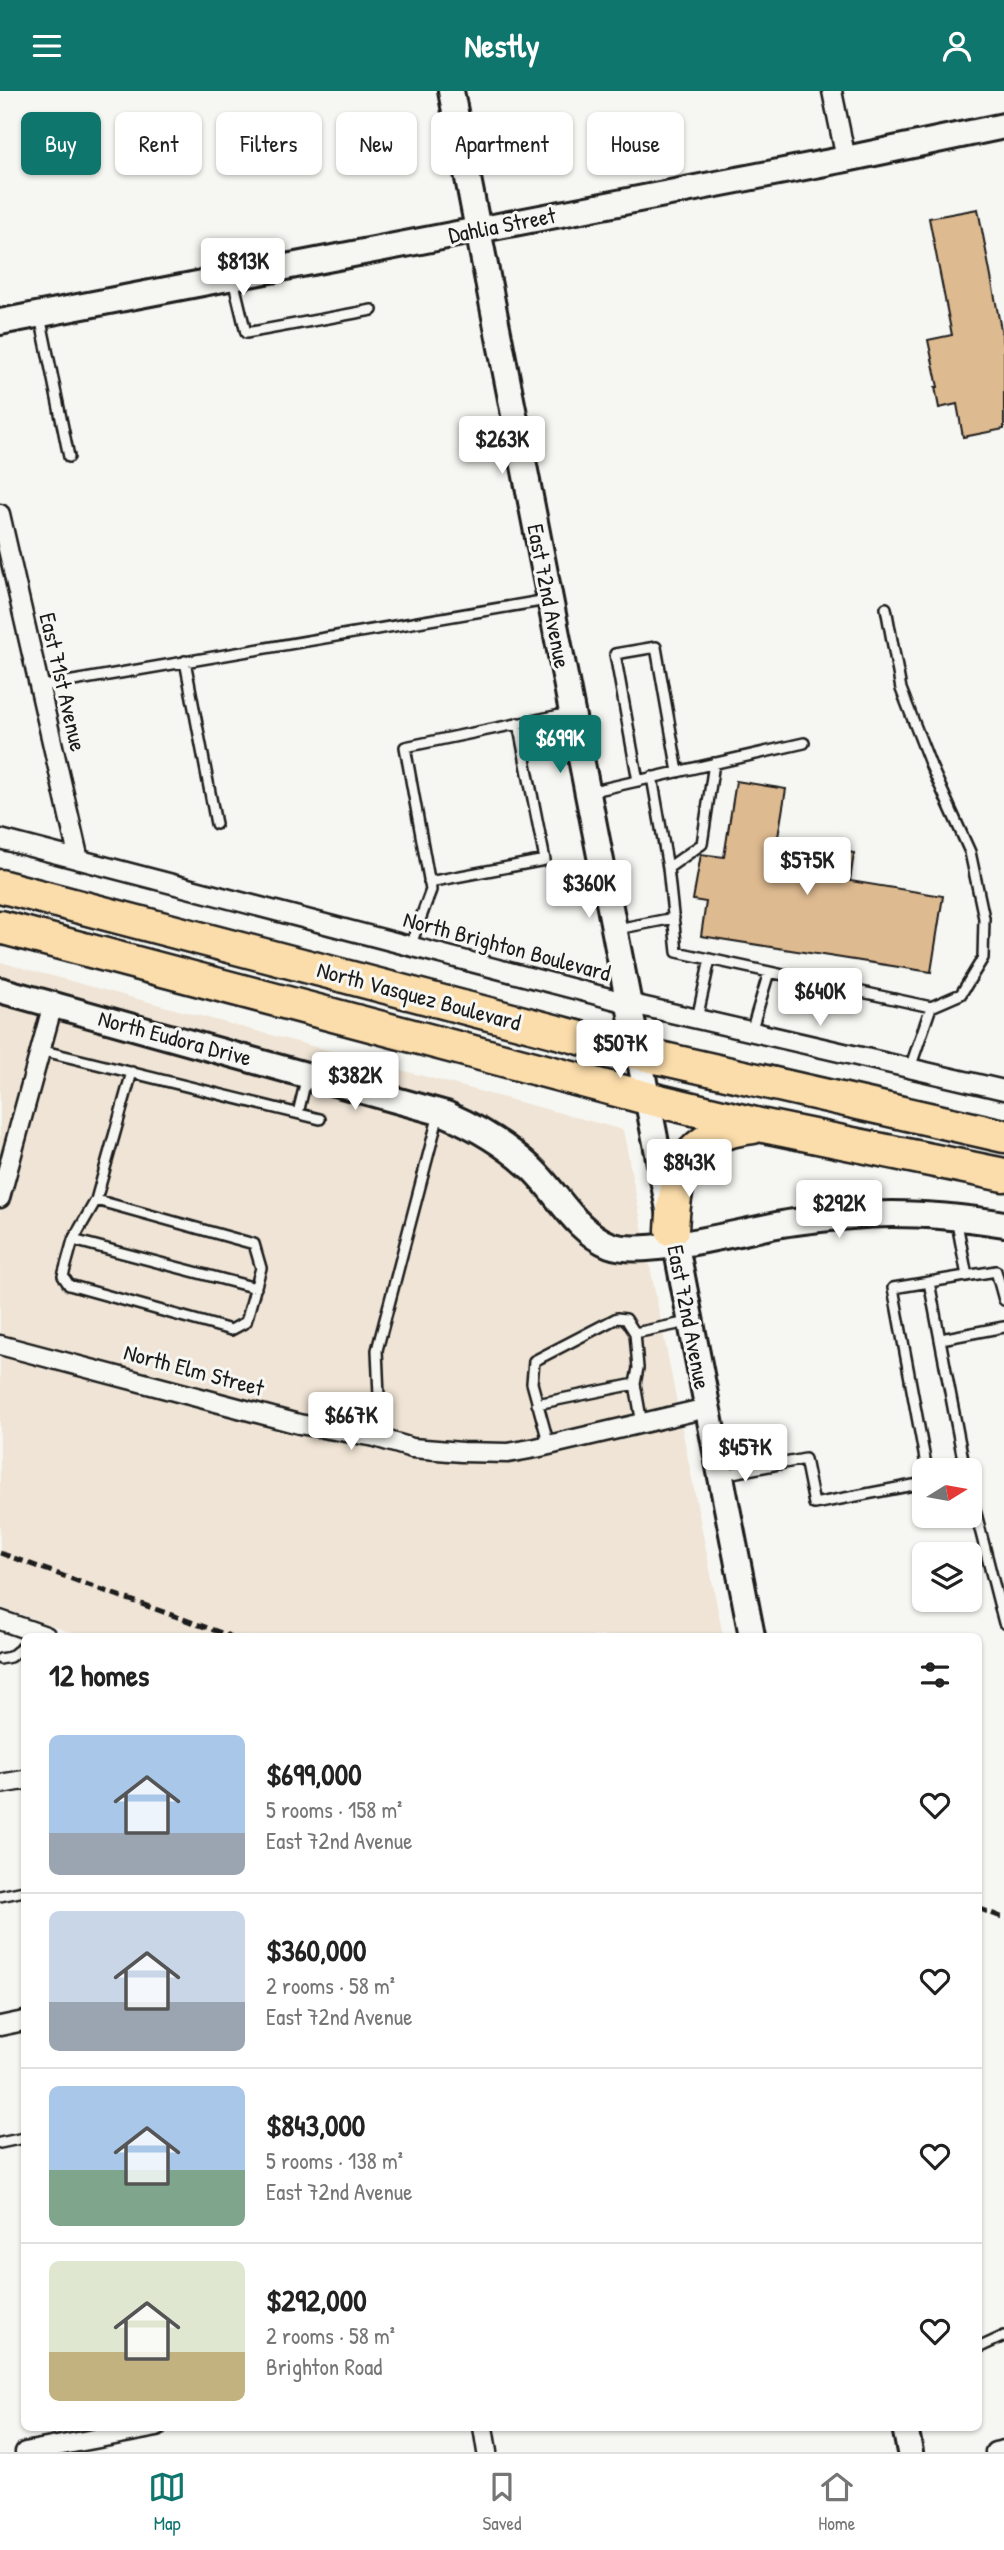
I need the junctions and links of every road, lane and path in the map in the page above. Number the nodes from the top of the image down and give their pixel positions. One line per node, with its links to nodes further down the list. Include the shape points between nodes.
1 (451, 91): 5 (street, East 72nd Avenue)
2 (832, 91): 4 (street)
3 (1004, 126): 4 (street, Dahlia Street)
4 (846, 159): 5 (street, Dahlia Street)
5 (478, 230): 6 (street, Dahlia Street); 12 (street, East 72nd Avenue)
6 (233, 277): 7 (lane, via 246,333); 8 (street, Dahlia Street)
7 (372, 310)
8 (40, 314): 9 (street, Dahlia Street); 10 (lane)
9 (0, 322)
10 (69, 457)
11 (0, 514): 15 (street, East 71st Avenue)
12 (549, 599): 14 (lane); 16 (street, East 72nd Avenue)
13 (886, 608): 39 (lane, via 901,689 970,852 984,918 984,958 961,994)
14 (185, 661): 15 (lane); 24 (lane)
15 (38, 687): 26 (street, East 71st Avenue)
16 (571, 712): 17 (lane); 23 (street, East 72nd Avenue)
17 (518, 723): 28 (lane, via 405,747); 28 (lane, via 545,860)
18 (804, 743): 19 (lane)
19 (714, 763): 20 (lane); 27 (lane, via 702,844)
20 (678, 772): 21 (lane); 22 (lane, via 656,647 615,654)
21 (652, 778): 22 (lane); 27 (lane)
22 (638, 781): 23 (lane)
23 (587, 792): 32 (street, East 72nd Avenue)
24 (216, 824)
25 (0, 839): 26 (street, North Brighton Boulevard)
26 (79, 860): 33 (street, North Brighton Boulevard)
27 (668, 868): 30 (lane)
28 (429, 882): 33 (lane)
29 (0, 886): 43 (highway, North Vasquez Boulevard)
30 (674, 918): 32 (lane); 34 (lane, via 677,952)
31 (0, 927): 48 (highway, North Vasquez Boulevard)
32 (614, 930): 37 (street, East 72nd Avenue)
33 (410, 947): 37 (street, North Brighton Boulevard)
34 (710, 959): 35 (lane); 40 (lane)
35 (769, 972): 39 (lane); 41 (lane)
36 (0, 990): 38 (street, North Eudora Drive)
37 (628, 1003): 40 (street, North Brighton Boulevard); 43 (street, East 72nd Avenue)
38 (53, 1004): 42 (street); 46 (street, North Eudora Drive)
39 (932, 1007): 44 (lane)
40 (697, 1019): 41 (street, North Brighton Boulevard)
41 (751, 1032): 44 (street, North Brighton Boulevard)
42 (40, 1050): 45 (lane); 55 (street)
43 (638, 1053): 48 (street, East 72nd Avenue); 53 (highway, North Vasquez Boulevard)
44 (910, 1068): 47 (street, North Brighton Boulevard)
45 (132, 1072): 50 (lane); 56 (lane)
46 (307, 1075): 49 (street, North Eudora Drive); 50 (lane)
47 (1004, 1090)
48 (647, 1098): 52 (highway, North Vasquez Boulevard); 59 (street, East 72nd Avenue)
49 (440, 1112): 59 (street, North Eudora Drive, via 503,1145 531,1168 582,1226 609,1244 636,1249); 74 (lane, via 377,1350 379,1396)
50 (298, 1113): 51 (lane)
51 (320, 1119)
52 (764, 1126): 54 (highway, North Vasquez Boulevard); 59 (highway, via 722,1132 697,1147 676,1186)
53 (1004, 1136)
54 (1004, 1175)
55 (0, 1198)
56 (96, 1200): 60 (lane); 63 (lane, via 254,1244 261,1268)
57 (956, 1216): 58 (street, North Eudora Drive); 59 (street, North Eudora Drive, via 854,1215); 61 (lane)
58 (1004, 1224)
59 (674, 1237): 65 (street, East 72nd Avenue)
60 (73, 1240): 63 (lane); 63 (lane, via 62,1276 69,1285 231,1330 246,1322)
61 (967, 1276): 62 (lane); 64 (lane, via 996,1272)
62 (929, 1282): 68 (lane); 76 (lane, via 893,1288)
63 (256, 1288)
64 (1004, 1300)
65 (690, 1322): 67 (lane); 72 (street, East 72nd Avenue)
66 (1004, 1327): 68 (lane)
67 (635, 1333): 70 (lane); 71 (lane, via 626,1319 617,1318 534,1361 531,1369)
68 (941, 1339): 77 (lane)
69 (0, 1345): 74 (street, North Elm Street, via 299,1424)
70 (635, 1384): 71 (lane); 73 (lane)
71 (537, 1404): 75 (lane)
72 (707, 1408): 73 (street, North Elm Street); 78 (street, East 72nd Avenue)
73 (642, 1424): 75 (street, North Elm Street)
74 (374, 1437): 75 (street, North Elm Street, via 412,1448 462,1452 508,1453)
75 (549, 1445)
76 (925, 1458)
77 (963, 1458)
78 (720, 1475): 79 (lane, via 805,1459 814,1504); 84 (street, East 72nd Avenue)
79 (912, 1485)
80 (980, 1528): 82 (lane)
81 (0, 1620): 83 (street)
82 (1004, 1623)
83 (36, 1633)
84 (751, 1633)
85 (21, 1648): 86 (lane)
86 (0, 1659)
87 (21, 1780): 88 (street)
88 (0, 1784)
89 (21, 1892): 90 (lane)
90 (0, 1896)
91 (21, 2022): 92 (street)
92 (0, 2026)
93 (21, 2139): 94 (lane)
94 (0, 2143)
95 (1004, 2336): 96 (lane)
96 (982, 2346)
97 (136, 2431): 101 (street)
98 (483, 2431): 102 (street)
99 (906, 2431): 103 (street)
100 (1004, 2450): 104 (street)
101 (25, 2452)
102 (487, 2452)
103 (910, 2452)
104 (995, 2452)

